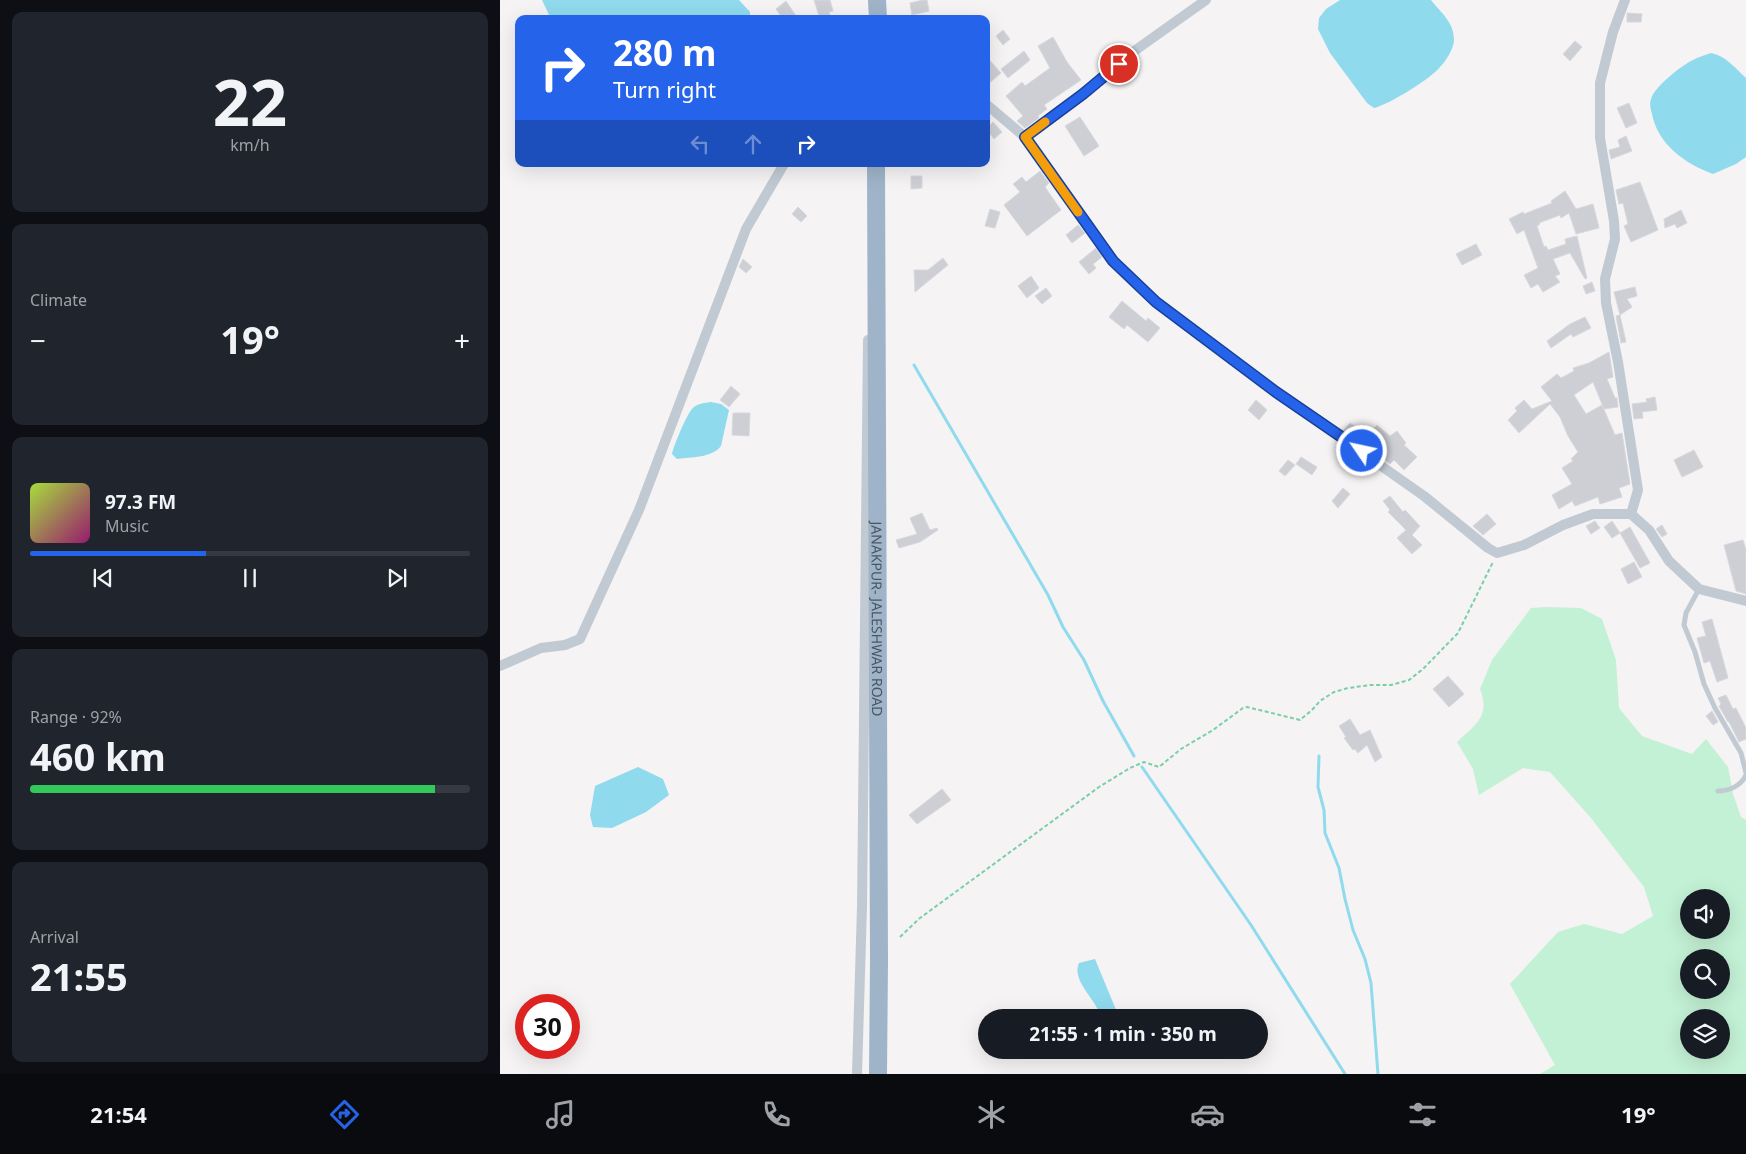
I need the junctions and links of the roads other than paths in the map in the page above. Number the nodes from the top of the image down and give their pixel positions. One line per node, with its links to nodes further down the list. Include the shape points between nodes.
1 (877, 0): 4 (highway)
2 (1206, 0): 6 (street, via 1130,54)
3 (1625, 0): 10 (street, via 1600,82 1600,138 1615,239 1606,279 1606,303 1638,490)
4 (878, 15)
5 (990, 107): 6 (street)
6 (1025, 137): 10 (street, via 1113,261 1156,302 1276,392 1424,496 1497,554 1524,546 1563,525 1593,514)
7 (782, 167): 13 (street, via 746,229 638,510 580,639 541,648)
8 (872, 167): 16 (street)
9 (876, 167): 17 (highway, JANAKPUR- JALESHWAR ROAD)
10 (1631, 514): 11 (street, via 1649,530 1669,561)
11 (1699, 589): 12 (street); 14 (lane, via 1686,613 1684,625 1704,684 1741,752)
12 (1746, 601)
13 (500, 666)
14 (1746, 774): 15 (lane, via 1744,781 1737,786)
15 (1718, 791)
16 (857, 1074)
17 (878, 1074)

